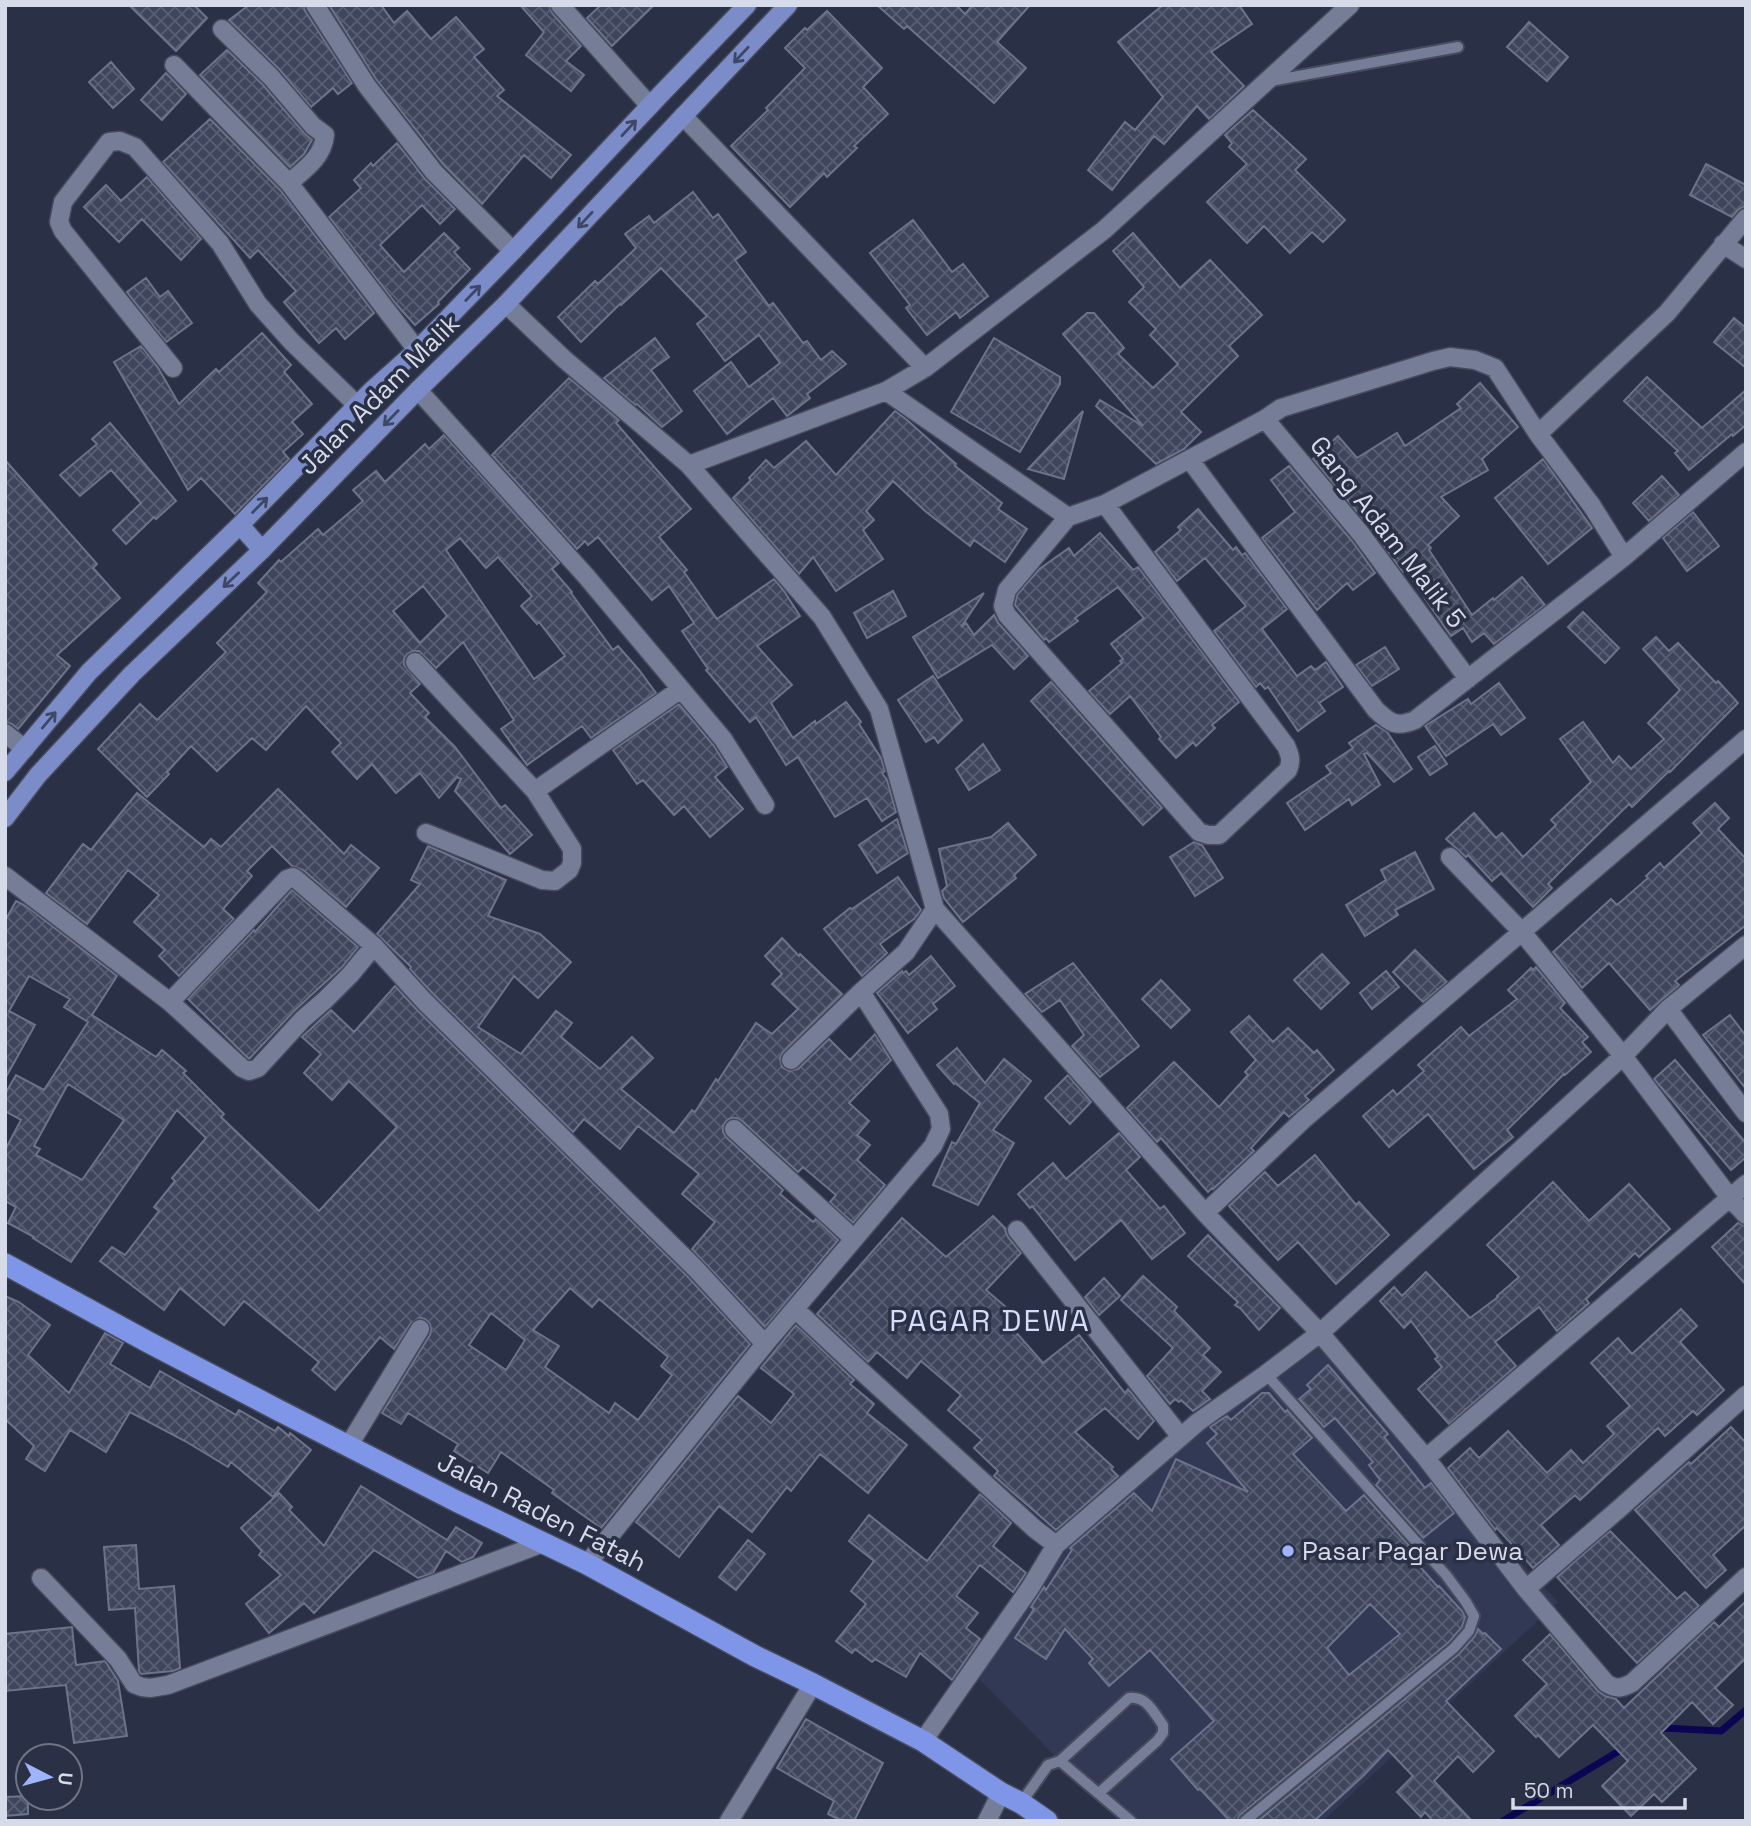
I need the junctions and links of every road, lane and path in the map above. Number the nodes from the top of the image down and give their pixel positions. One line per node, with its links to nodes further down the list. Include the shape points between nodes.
1 (315, 5): 15 (street, via 367,86 434,172)
2 (559, 5): 10 (street)
3 (788, 5): 11 (main road, Jalan Adam Malik, one-way to 11)
4 (1350, 5): 9 (street)
5 (743, 7): 10 (main road, Jalan Adam Malik)
6 (222, 29): 12 (street, via 325,135 320,154)
7 (1458, 47): 9 (lane)
8 (174, 65): 12 (street)
9 (1267, 82): 20 (street, via 1104,230)
10 (650, 106): 15 (main road, Jalan Adam Malik, one-way to 10)
11 (683, 116): 17 (main road, Jalan Adam Malik, one-way to 17); 20 (street)
12 (289, 183): 18 (street)
13 (1746, 218): 14 (street)
14 (1723, 244): 16 (street); 25 (street, via 1667,313)
15 (513, 251): 18 (main road, Jalan Adam Malik, one-way to 15)
16 (1746, 259)
17 (506, 304): 21 (main road, Jalan Adam Malik); 28 (street)
18 (417, 350): 23 (main road, Jalan Adam Malik)
19 (173, 368): 23 (street, via 59,222 63,202 109,142 135,147 220,243 258,303)
20 (925, 368): 22 (street)
21 (418, 390): 32 (main road, Jalan Adam Malik, one-way to 32); 36 (street)
22 (886, 391): 28 (street); 30 (street)
23 (358, 406): 31 (main road, Jalan Adam Malik, one-way to 23)
24 (1265, 419): 25 (street, via 1281,408 1450,358 1475,360 1494,368); 27 (street); 35 (street, Gang Adam Malik 5, via 1361,534)
25 (1538, 434): 33 (street)
26 (1746, 452): 33 (street)
27 (1190, 460): 29 (street); 35 (street, via 1389,723 1415,720)
28 (689, 465): 47 (street, via 822,617 879,709)
29 (1105, 505): 30 (street); 30 (street, via 1290,755 1288,770 1219,835 1199,832 1007,615 1003,606 1007,590)
30 (1068, 517)
31 (240, 525): 32 (main road); 39 (main road, Jalan Adam Malik, one-way to 31, via 89,672)
32 (262, 550): 43 (main road, Jalan Adam Malik, one-way to 43, via 132,674 38,775)
33 (1624, 557): 35 (street)
34 (415, 662): 41 (street)
35 (1468, 679)
36 (681, 689): 41 (street); 42 (street, via 723,739)
37 (5, 733): 39 (street)
38 (1746, 738): 48 (street)
39 (25, 749): 40 (main road, Jalan Adam Malik)
40 (5, 772)
41 (535, 791): 44 (street, via 572,849 569,870 555,881 542,880)
42 (765, 805)
43 (5, 818)
44 (426, 833)
45 (1450, 857): 48 (street)
46 (5, 876): 52 (street)
47 (935, 909): 51 (street, via 906,952); 60 (street)
48 (1522, 932): 54 (street); 60 (street, via 1303,1120)
49 (1746, 945): 53 (street)
50 (374, 946): 52 (street, via 290,877); 52 (street, via 254,1070 243,1068); 68 (street)
51 (861, 992): 55 (street); 63 (street, via 939,1114 941,1129 933,1146)
52 (170, 1002)
53 (1668, 1009): 54 (street); 56 (street)
54 (1623, 1056): 59 (street); 67 (street)
55 (791, 1060)
56 (1746, 1113)
57 (734, 1129): 63 (street)
58 (1746, 1184): 59 (street)
59 (1730, 1198): 61 (street); 73 (street)
60 (1205, 1213): 67 (street)
61 (1746, 1215)
62 (1017, 1230): 71 (street)
63 (853, 1238): 65 (street)
64 (5, 1264): 72 (highway, Jalan Raden Fatah)
65 (795, 1308): 68 (street); 75 (street)
66 (420, 1329): 72 (street)
67 (1320, 1333): 69 (street); 73 (street)
68 (765, 1343): 76 (street)
69 (1266, 1374): 71 (street); 90 (lane, via 1446,1575 1474,1616 1469,1631 1454,1648)
70 (1746, 1395): 79 (street)
71 (1181, 1437): 75 (street)
72 (349, 1445): 74 (highway, Jalan Raden Fatah)
73 (1426, 1458): 79 (street)
74 (543, 1542): 76 (highway, Jalan Raden Fatah); 78 (street, via 150,1688 134,1684 118,1659)
75 (1056, 1545): 81 (street)
76 (587, 1564): 80 (highway, Jalan Raden Fatah)
77 (1746, 1577): 79 (street, via 1621,1689 1606,1683)
78 (41, 1578)
79 (1526, 1588)
80 (813, 1684): 81 (highway, Jalan Raden Fatah); 86 (street)
81 (923, 1741): 83 (highway, Jalan Raden Fatah)
82 (1060, 1761): 84 (lane); 84 (lane, via 1129,1698 1143,1699 1163,1725 1163,1733); 85 (lane, via 1048,1765)
83 (1001, 1793): 85 (highway, Jalan Raden Fatah); 87 (street)
84 (1099, 1793): 89 (lane)
85 (1021, 1803): 88 (highway, Jalan Raden Fatah)
86 (729, 1821)
87 (987, 1821)
88 (1047, 1821)
89 (1131, 1821)
90 (1245, 1821)

